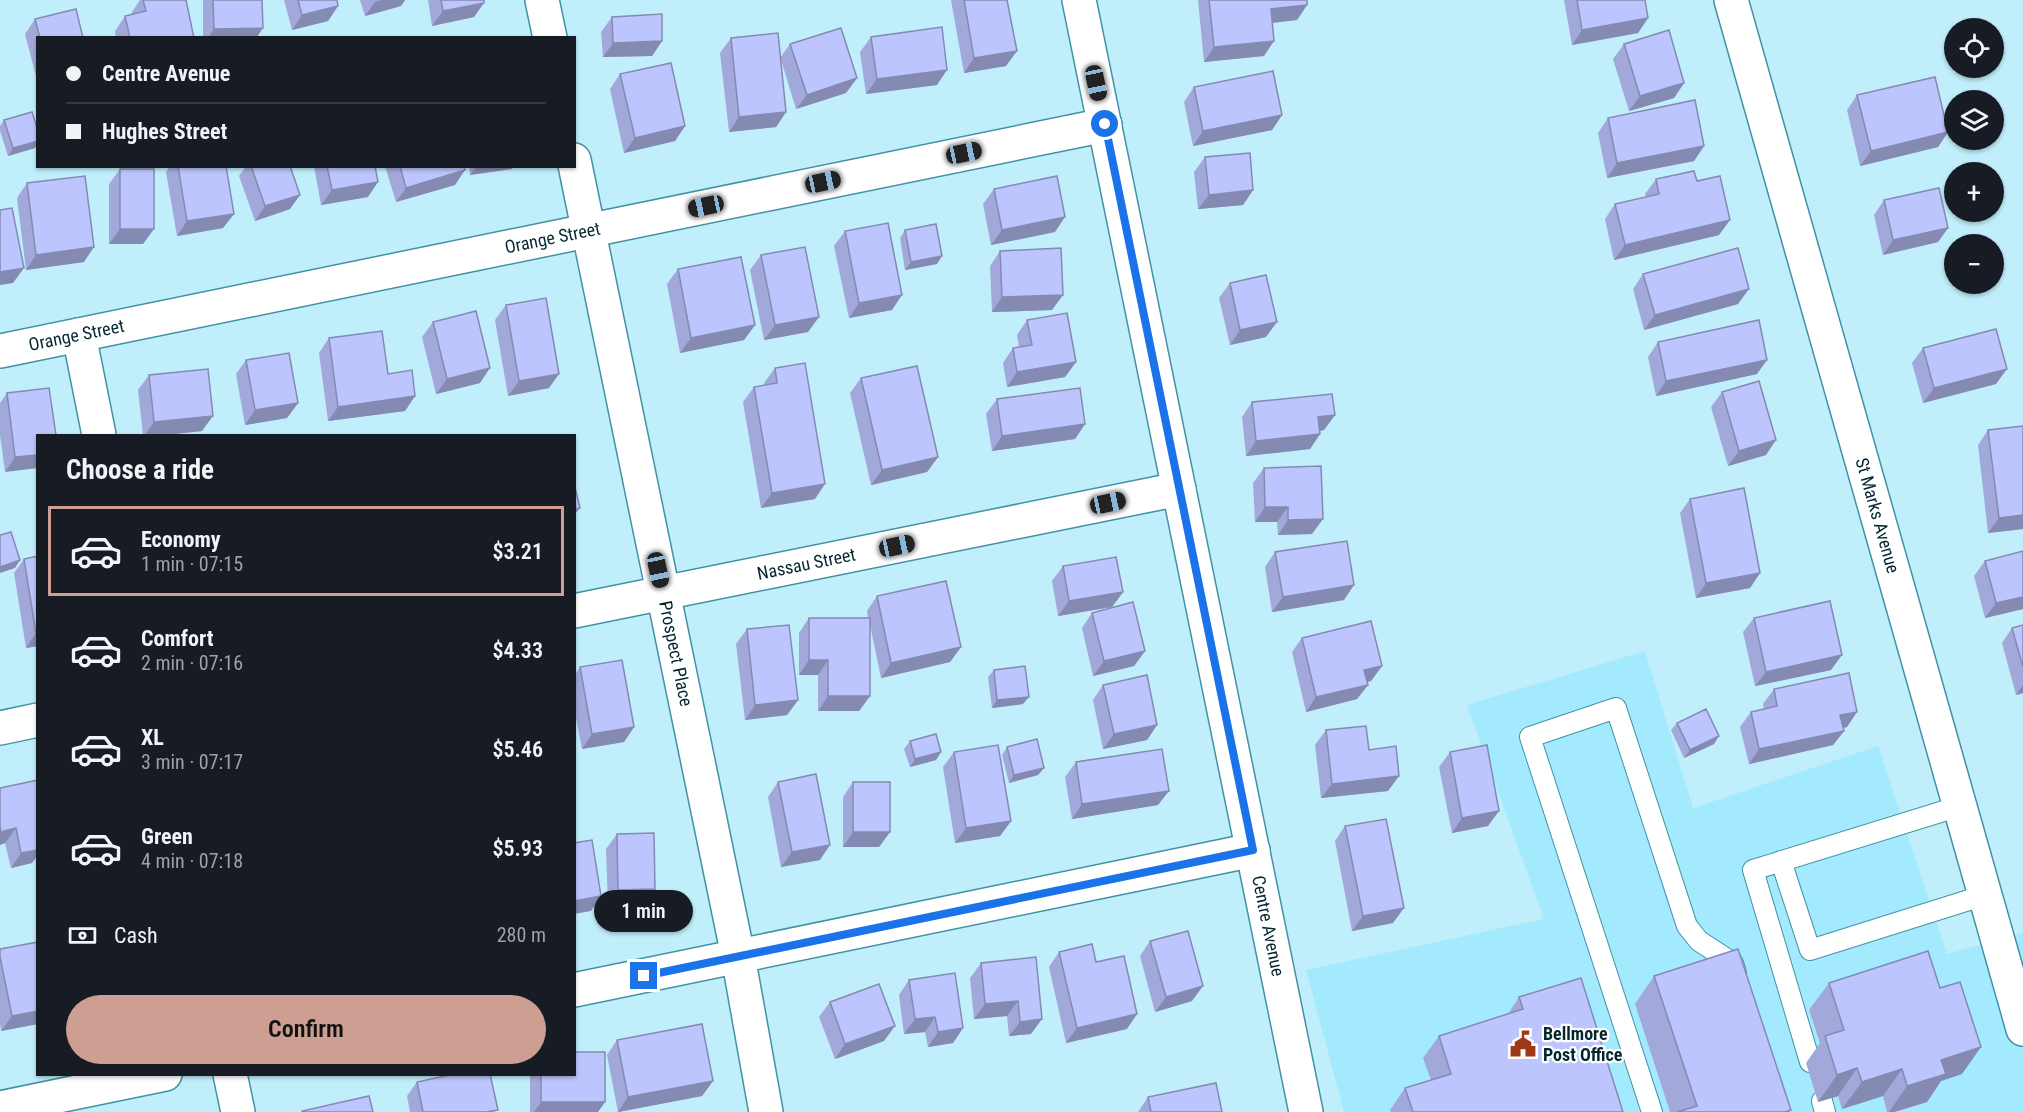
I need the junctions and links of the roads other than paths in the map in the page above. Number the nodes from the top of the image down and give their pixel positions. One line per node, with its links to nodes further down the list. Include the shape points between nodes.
1 (542, 0): 4 (street)
2 (1079, 0): 5 (street, Centre Avenue)
3 (1731, 0): 16 (street, St Marks Avenue)
4 (550, 36)
5 (1105, 124): 7 (street, Orange Street); 11 (street, Centre Avenue)
6 (576, 168): 7 (street, Prospect Place)
7 (589, 231): 8 (street, Orange Street); 12 (street, Prospect Place)
8 (79, 335): 9 (street, Orange Street); 10 (street)
9 (0, 351)
10 (99, 434)
11 (1179, 489): 12 (street, Nassau Street); 17 (street, Centre Avenue)
12 (663, 593): 13 (street, Nassau Street); 20 (street, Prospect Place)
13 (576, 611)
14 (36, 720): 15 (street)
15 (0, 728)
16 (1960, 806): 18 (lane); 19 (street, St Marks Avenue)
17 (1253, 850): 20 (street); 30 (street, Centre Avenue)
18 (1781, 861): 19 (lane, via 1810,950); 24 (lane, via 1753,870)
19 (1985, 895): 23 (street, St Marks Avenue)
20 (738, 956): 21 (street); 29 (street, Prospect Place)
21 (576, 990)
22 (1744, 995): 31 (lane, via 1733,963 1699,941 1687,926 1616,708 1530,737)
23 (2023, 1028)
24 (1810, 1062)
25 (155, 1076): 27 (street)
26 (230, 1076): 28 (street)
27 (0, 1108)
28 (238, 1112)
29 (766, 1112)
30 (1306, 1112)
31 (1652, 1112)

